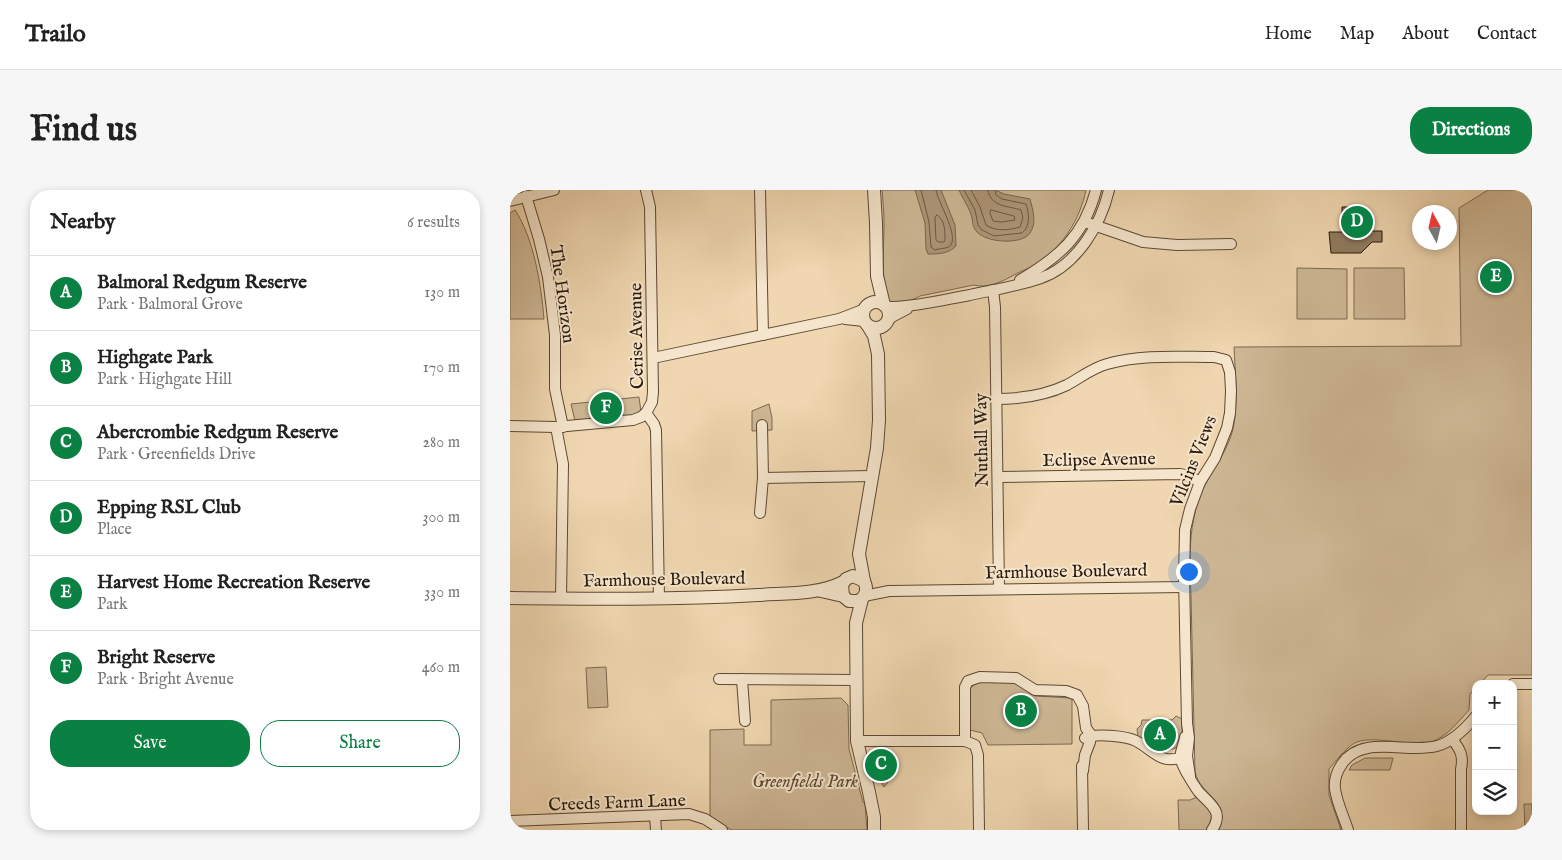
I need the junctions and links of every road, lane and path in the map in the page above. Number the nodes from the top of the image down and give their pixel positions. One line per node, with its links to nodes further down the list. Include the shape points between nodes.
1 (554, 190): 7 (street)
2 (646, 190): 19 (street, Cerise Avenue, via 650,207)
3 (760, 190): 17 (street)
4 (874, 190): 12 (street)
5 (1096, 190): 9 (street)
6 (1109, 190): 10 (street)
7 (526, 196): 8 (street); 24 (street, The Horizon, via 548,277)
8 (510, 201)
9 (1085, 222): 10 (street); 13 (street, via 1053,259)
10 (1096, 226): 11 (street, via 1154,244); 13 (street, via 1077,252 1055,270 1042,278)
11 (1231, 244)
12 (877, 276): 15 (street); 16 (street)
13 (1010, 286): 14 (street)
14 (993, 290): 15 (street); 20 (street, Nuthall Way)
15 (886, 314): 16 (street, via 876,302); 16 (street, via 876,328); 18 (street)
16 (866, 315): 17 (street); 18 (street)
17 (763, 335): 19 (street)
18 (878, 354): 25 (street, via 878,420)
19 (653, 358): 21 (street, Cerise Avenue, via 653,397)
20 (996, 400): 26 (street, Nuthall Way); 28 (street, Vilcins Views, via 1044,394 1091,370 1122,360 1226,360 1230,372 1230,412 1222,443)
21 (646, 413): 24 (street, via 633,420); 37 (street, Cerise Avenue, via 656,430)
22 (762, 425): 27 (street)
23 (510, 426): 24 (street)
24 (560, 427): 39 (street, The Horizon, via 563,464)
25 (872, 476): 27 (street); 30 (street)
26 (998, 477): 28 (street, Eclipse Avenue, via 1180,474); 33 (street, Nuthall Way)
27 (763, 478): 29 (street)
28 (1200, 482): 32 (street, Vilcins Views, via 1185,530)
29 (760, 512)
30 (859, 554): 31 (street); 34 (street)
31 (845, 580): 34 (street, via 853,576); 35 (street, Farmhouse Boulevard); 38 (street, via 841,589)
32 (1184, 587): 33 (street, Farmhouse Boulevard); 52 (street, Vilcins Views, via 1189,738)
33 (999, 589): 34 (street, Farmhouse Boulevard)
34 (864, 590): 38 (street, via 854,602); 40 (street)
35 (820, 591): 37 (street, Farmhouse Boulevard); 38 (street, Farmhouse Boulevard)
36 (510, 598): 39 (street, Farmhouse Boulevard)
37 (659, 598): 39 (street, Farmhouse Boulevard)
38 (844, 598): 40 (street)
39 (561, 599)
40 (856, 623): 43 (street)
41 (719, 679): 42 (street)
42 (742, 679): 43 (street); 47 (street)
43 (856, 680): 50 (street)
44 (1517, 684): 45 (street)
45 (1532, 684)
46 (1472, 720): 49 (street)
47 (745, 721)
48 (1089, 739): 51 (street, via 1081,732 1083,706 1072,692 1035,690 1016,678 974,678 965,686); 52 (street, via 1123,738 1133,740 1162,758); 61 (street, via 1083,771)
49 (1450, 740): 56 (street, via 1460,749 1463,760); 63 (street, via 1439,746 1420,749 1366,748 1350,754 1335,780 1336,796)
50 (856, 741): 51 (street); 59 (street, via 874,816)
51 (965, 741): 60 (street, via 975,745 978,755)
52 (1182, 755): 62 (street, Vilcins Views, via 1197,789 1216,810)
53 (655, 816): 55 (street, Creeds Farm Lane); 57 (street); 58 (street, Creeds Farm Lane, via 689,814)
54 (510, 821): 55 (street, Creeds Farm Lane)
55 (552, 825)
56 (1461, 829)
57 (656, 830)
58 (722, 830)
59 (874, 830)
60 (979, 830)
61 (1083, 830)
62 (1212, 830)
63 (1348, 830)

